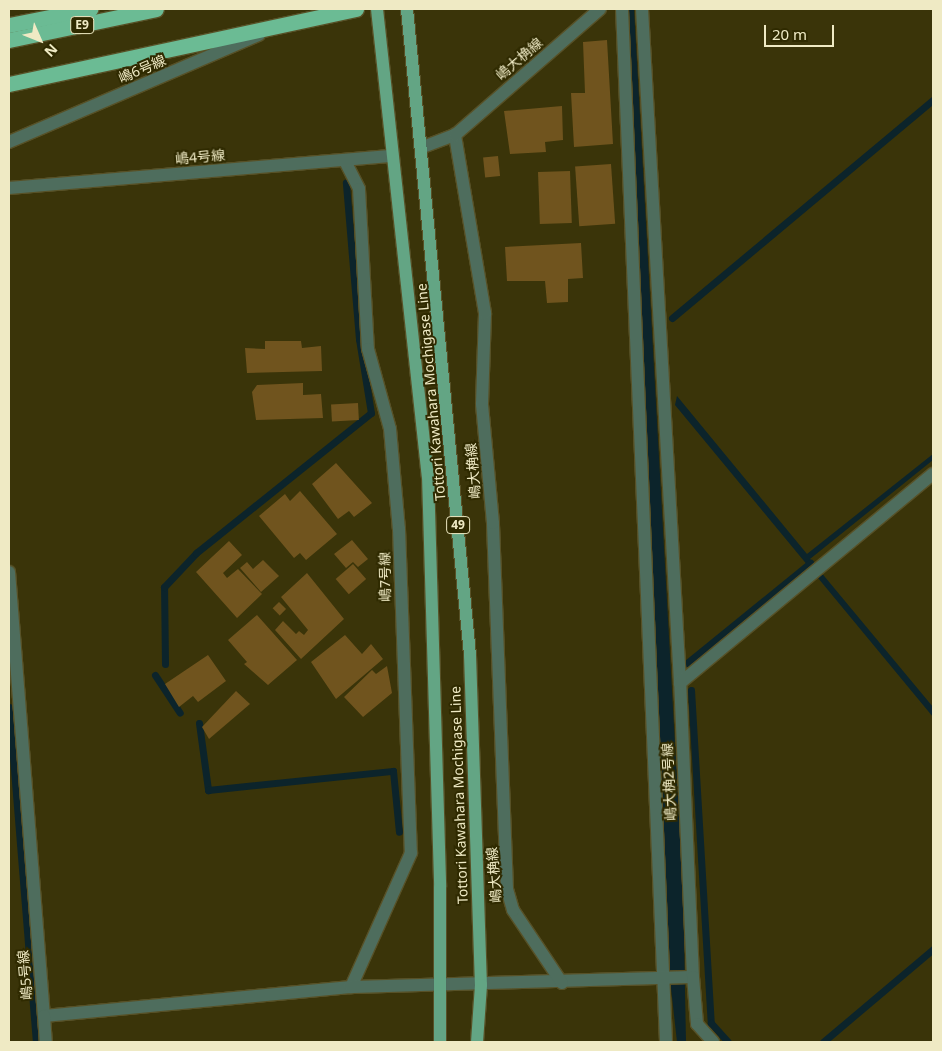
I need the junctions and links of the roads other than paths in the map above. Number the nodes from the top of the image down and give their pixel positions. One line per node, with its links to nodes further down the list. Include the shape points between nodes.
1 (90, 9): 10 (highway, E9)
2 (156, 9): 11 (highway, E9)
3 (356, 9): 9 (highway)
4 (377, 9): 16 (main road, Tottori Kawahara Mochigase Line / 49)
5 (408, 9): 15 (main road, Tottori Kawahara Mochigase Line / 49)
6 (600, 9): 13 (street, 嶋大桷線)
7 (622, 9): 23 (street)
8 (642, 9): 21 (street, 嶋大桷2号線)
9 (287, 23): 12 (highway); 14 (street, 嶋6号線)
10 (9, 25)
11 (9, 40)
12 (9, 84)
13 (455, 135): 15 (street); 24 (street, 嶋大桷線, via 485,313 482,404 493,523 508,889 513,910)
14 (9, 142)
15 (424, 147): 26 (main road, Tottori Kawahara Mochigase Line / 49, via 470,655)
16 (393, 156): 17 (street, 嶋4号線); 25 (main road, Tottori Kawahara Mochigase Line / 49, via 428,476)
17 (345, 161): 18 (street, 嶋4号線); 27 (street, 嶋7号線, via 359,189 368,349 390,429 399,529 411,853)
18 (9, 188)
19 (933, 474): 21 (street)
20 (9, 572): 28 (street, 嶋5号線)
21 (680, 683): 22 (street, 嶋大桷2号線)
22 (694, 977): 23 (street); 33 (street, 嶋大桷2号線, via 697,1024)
23 (660, 978): 24 (street); 32 (street)
24 (562, 983): 26 (street)
25 (441, 984): 26 (street, 嶋5号線); 27 (street, 嶋5号線); 30 (main road, Tottori Kawahara Mochigase Line / 49)
26 (481, 985): 31 (main road, Tottori Kawahara Mochigase Line / 49)
27 (351, 986): 28 (street, 嶋5号線)
28 (44, 1016): 29 (street)
29 (46, 1042)
30 (440, 1042)
31 (477, 1042)
32 (666, 1042)
33 (713, 1042)

